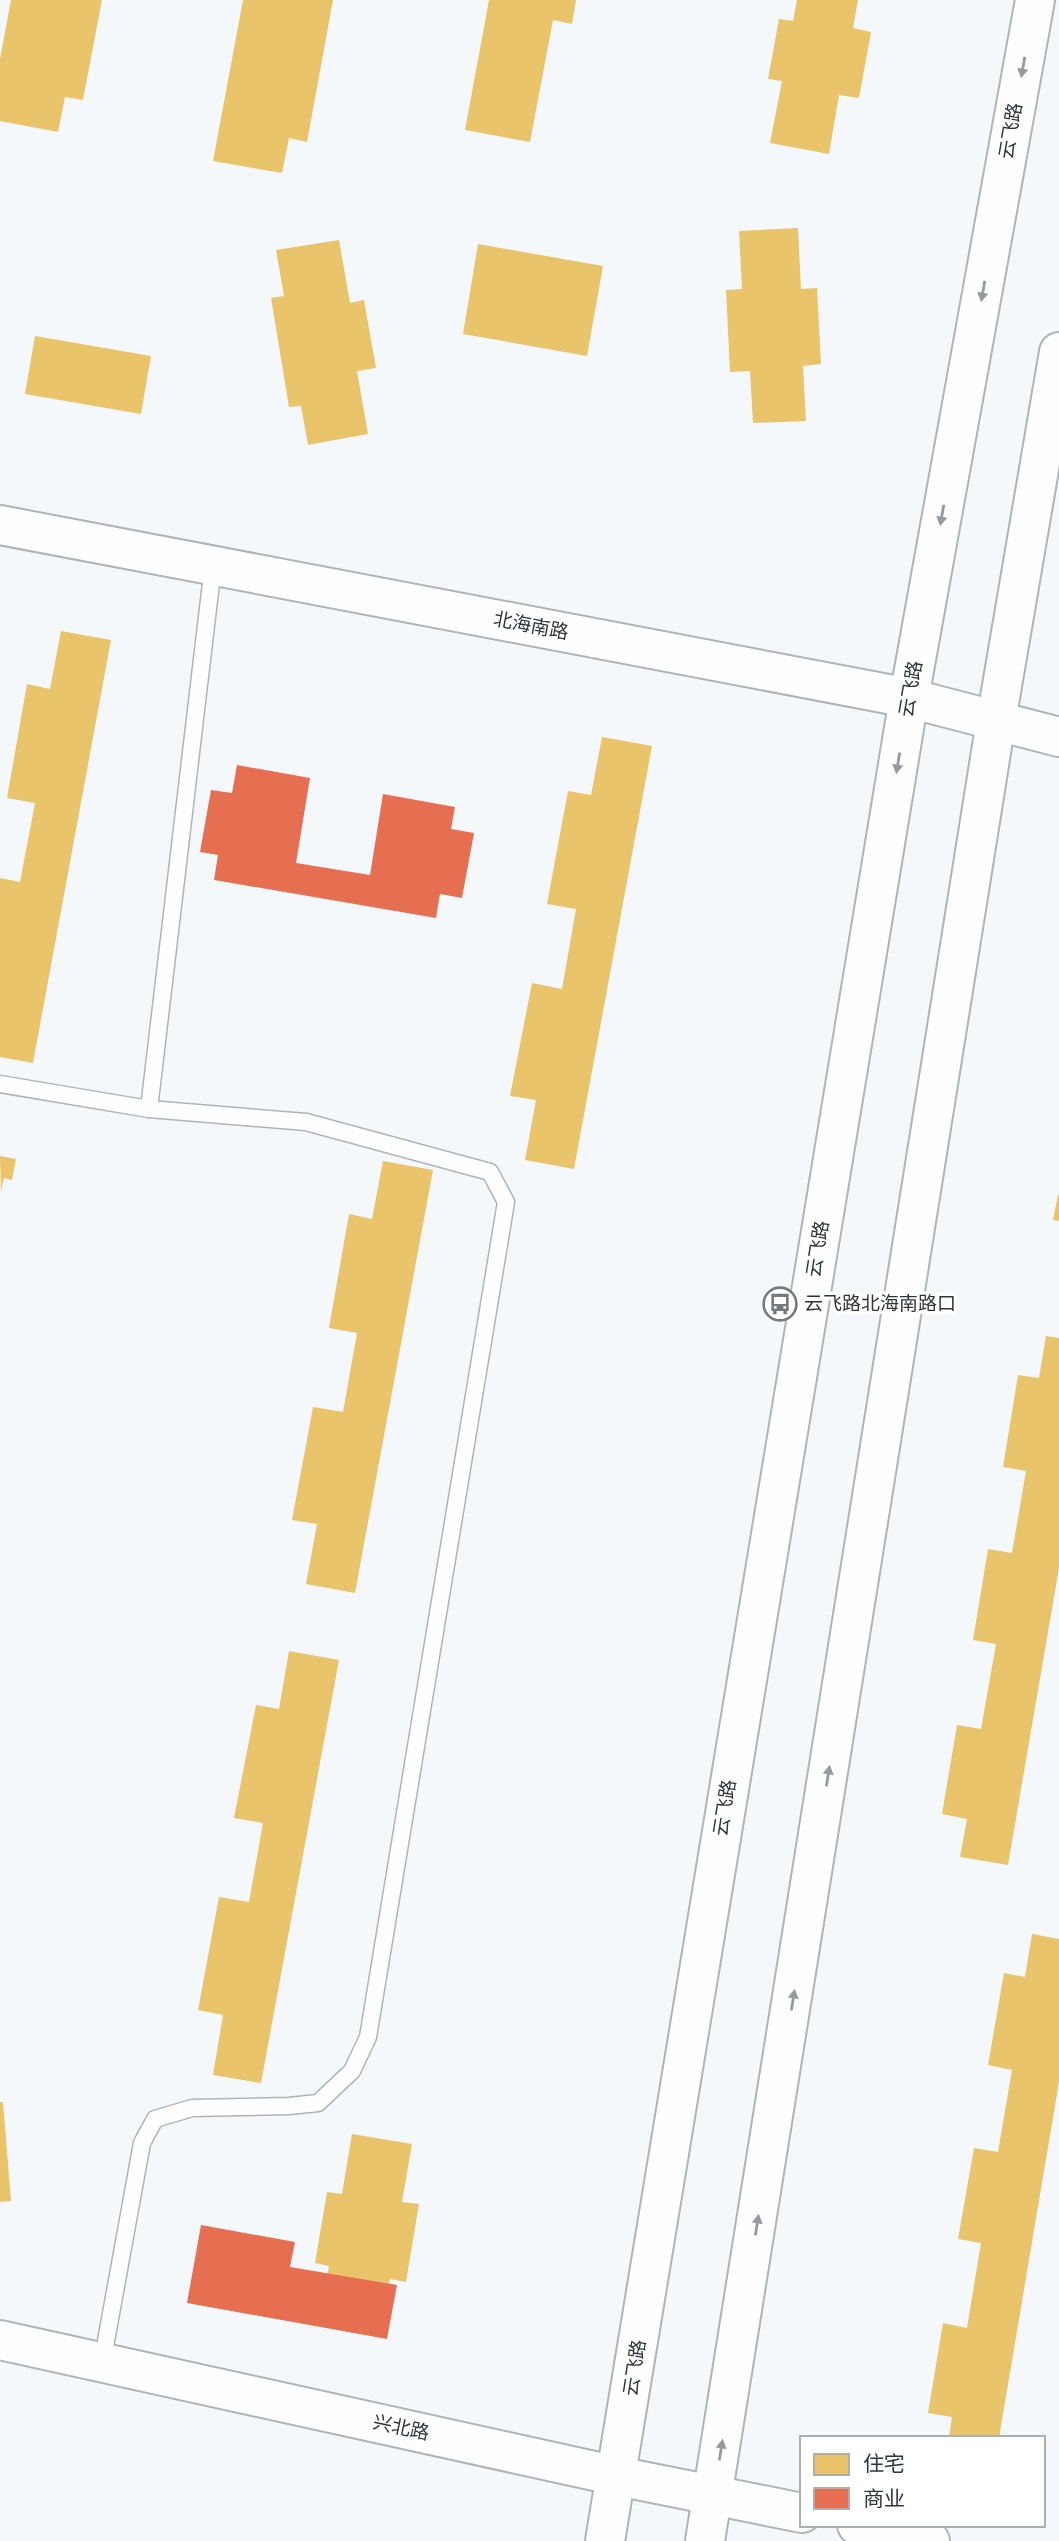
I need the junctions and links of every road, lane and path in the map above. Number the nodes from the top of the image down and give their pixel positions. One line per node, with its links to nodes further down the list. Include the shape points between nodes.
1 (1035, 0): 5 (main road, 云飞路, one-way to 5)
2 (1059, 352): 6 (main road)
3 (0, 525): 4 (main road, 北海南路)
4 (213, 565): 5 (main road, 北海南路); 9 (lane)
5 (909, 698): 6 (main road, 北海南路); 12 (main road, 云飞路, one-way to 12)
6 (996, 721): 7 (main road, 北海南路); 13 (main road, one-way to 6)
7 (1059, 737)
8 (0, 1084): 9 (lane)
9 (149, 1109): 11 (lane, via 306,1122 490,1172 506,1202 368,2037 352,2071 318,2102 192,2108 155,2119 142,2143)
10 (0, 2340): 11 (main road, 兴北路)
11 (102, 2363): 12 (main road, 兴北路)
12 (617, 2476): 13 (main road, 兴北路); 16 (main road, 云飞路)
13 (714, 2495): 14 (main road, 兴北路); 17 (main road)
14 (800, 2513)
15 (866, 2527): 18 (main road)
16 (605, 2541)
17 (705, 2541)
18 (930, 2541)

